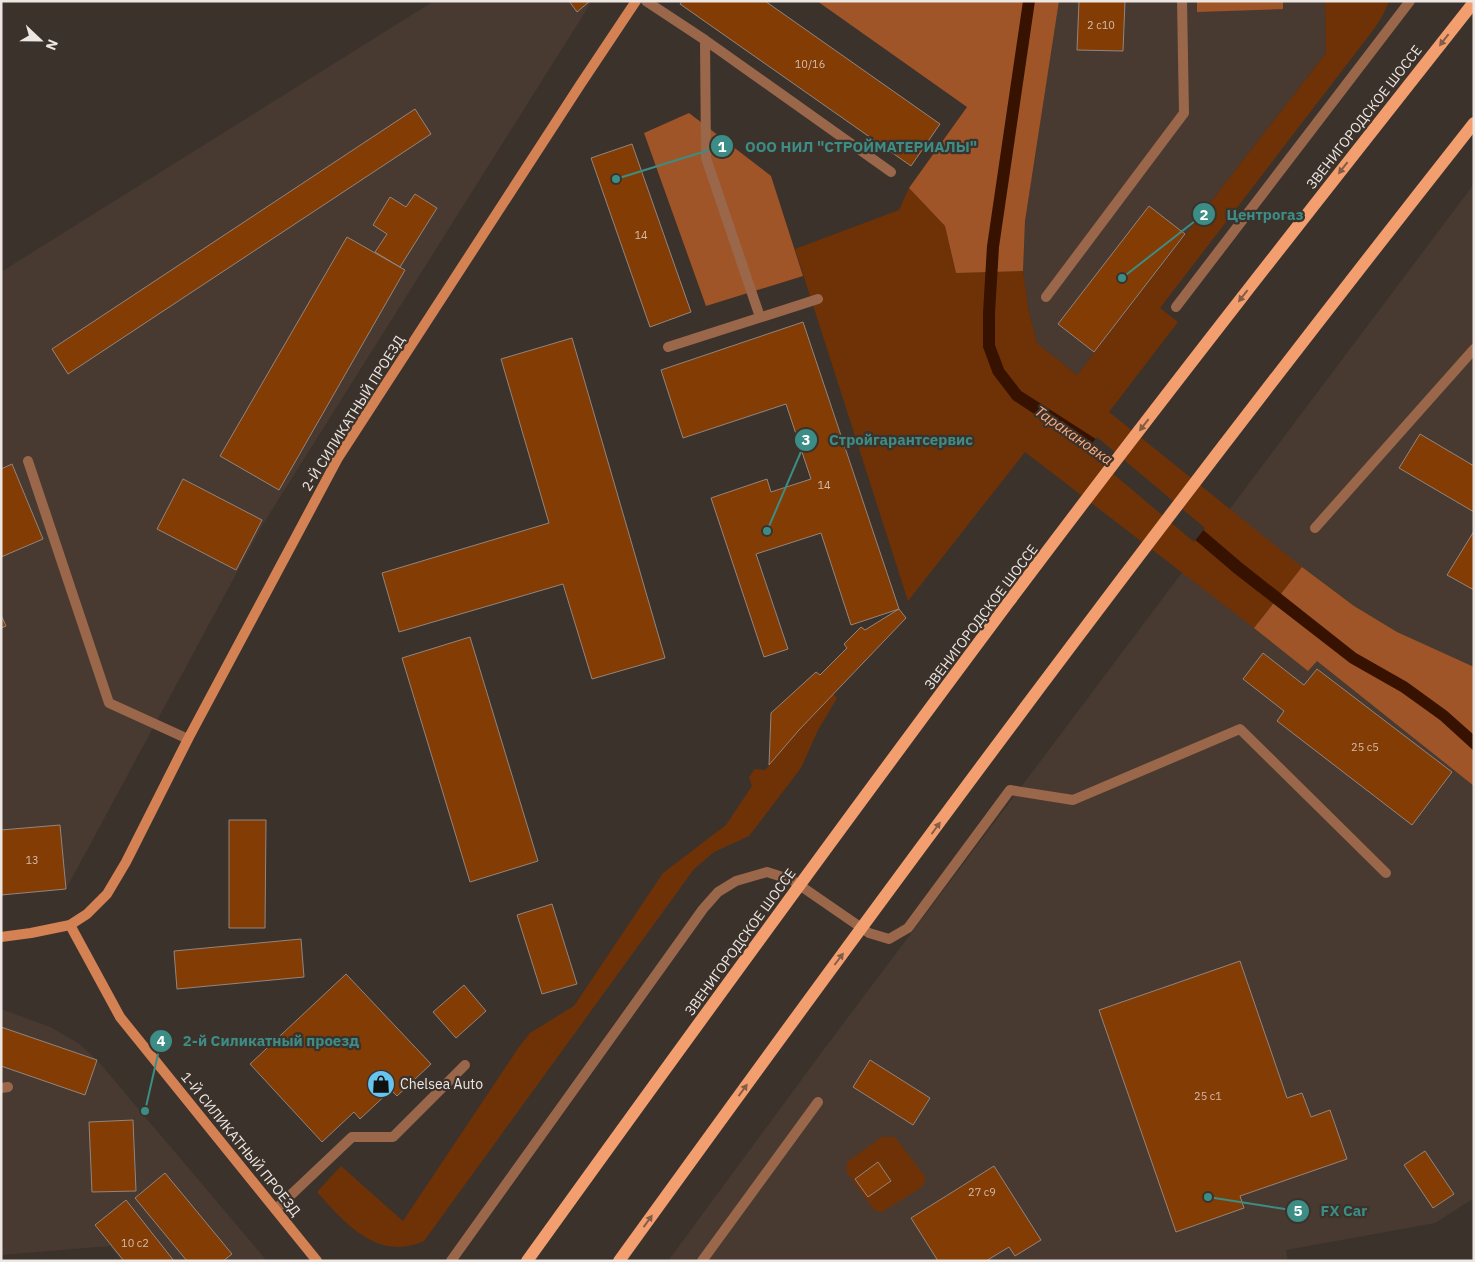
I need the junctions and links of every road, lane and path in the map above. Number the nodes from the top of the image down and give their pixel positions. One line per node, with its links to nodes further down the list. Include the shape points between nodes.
1 (636, 1): 17 (street, 2-Й СИЛИКАТНЫЙ ПРОЕЗД, via 338,458)
2 (646, 1): 6 (street)
3 (1182, 1): 9 (street, via 1184,113)
4 (1410, 1): 11 (street)
5 (1474, 2): 26 (main road, ЗВЕНИГОРОДСКОЕ ШОССЕ, one-way to 26, bridge, via 1008,603)
6 (705, 40): 8 (street); 12 (street, via 706,158)
7 (1474, 123): 27 (main road, one-way to 7, bridge, via 1074,641)
8 (891, 172)
9 (1046, 297)
10 (818, 299): 12 (street)
11 (1176, 307)
12 (760, 317): 13 (street)
13 (668, 346)
14 (1474, 349): 16 (street)
15 (28, 462): 17 (street, via 109,702)
16 (1315, 528)
17 (188, 739): 19 (street, 2-Й СИЛИКАТНЫЙ ПРОЕЗД, via 107,894)
18 (1386, 873): 25 (street, via 1240,729 1073,800 1010,790 908,928 890,939 869,933 792,880 766,872 736,881 718,892 703,909)
19 (70, 925): 20 (street); 23 (street, 1-Й СИЛИКАТНЫЙ ПРОЕЗД, via 120,1017)
20 (1, 937)
21 (465, 1065): 23 (street, via 393,1138 352,1137)
22 (818, 1102): 28 (street)
23 (276, 1209): 24 (street, 1-Й СИЛИКАТНЫЙ ПРОЕЗД)
24 (317, 1261)
25 (450, 1261)
26 (527, 1261)
27 (619, 1261)
28 (702, 1261)

